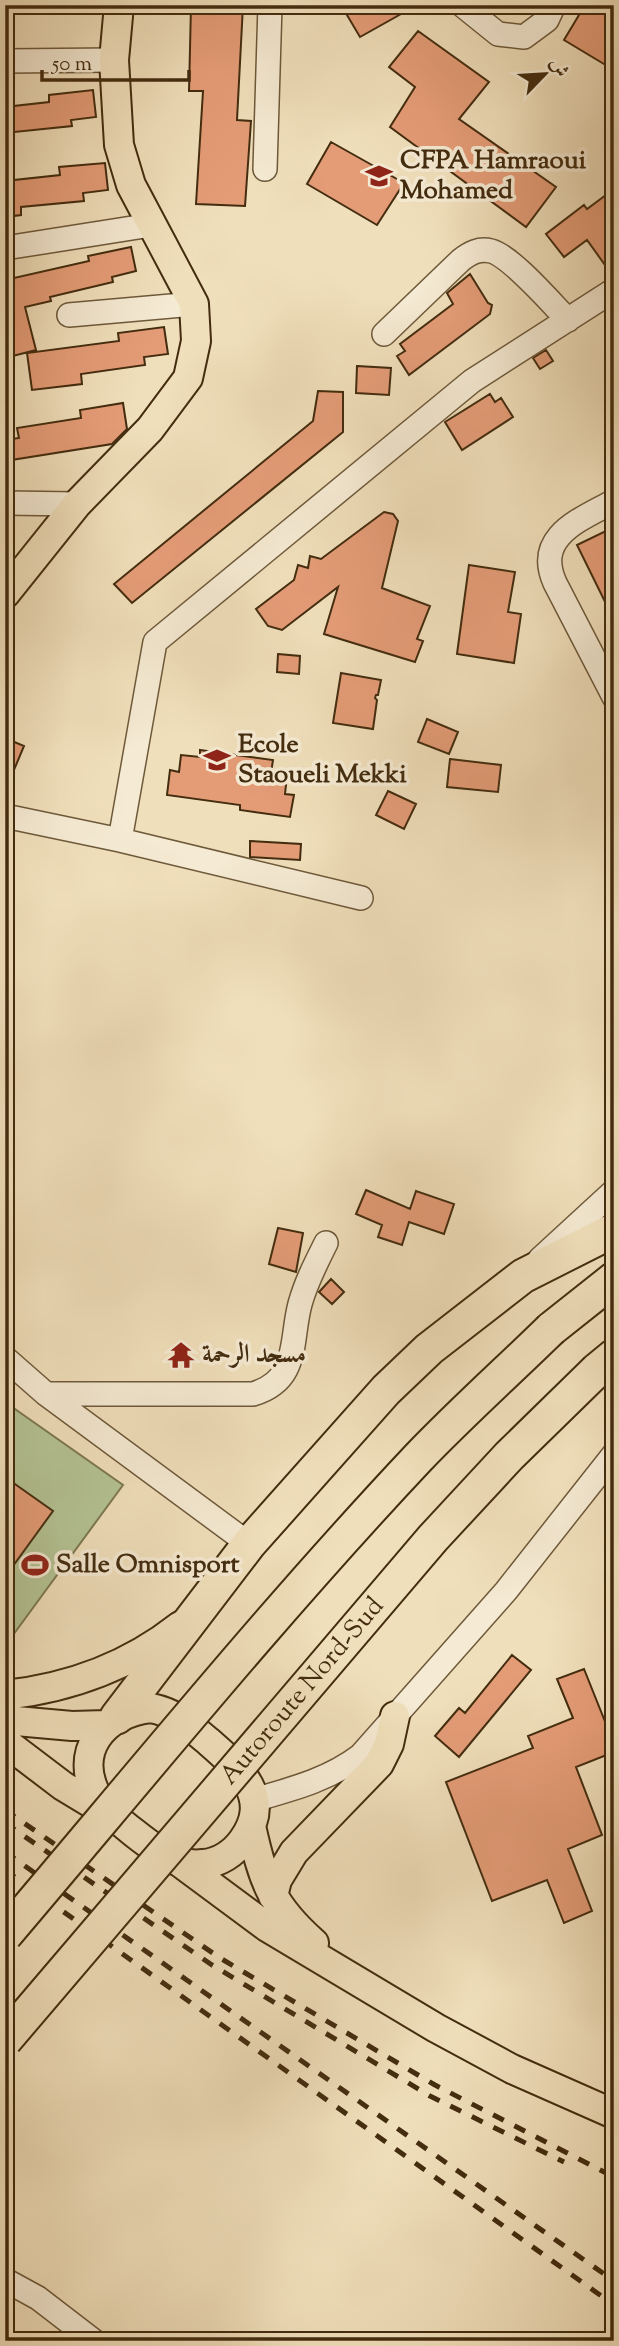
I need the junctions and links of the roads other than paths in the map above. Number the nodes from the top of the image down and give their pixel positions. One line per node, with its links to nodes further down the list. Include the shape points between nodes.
1 (118, 5): 5 (main road)
2 (270, 5): 7 (street)
3 (462, 5): 4 (street, via 498,34 524,37 547,20)
4 (554, 5)
5 (114, 60): 6 (street); 8 (main road, via 120,145 131,185)
6 (5, 61)
7 (265, 169)
8 (151, 225): 9 (street); 11 (main road)
9 (5, 248)
10 (614, 290): 13 (street)
11 (194, 304): 12 (street); 17 (main road, via 196,341 188,378 150,429)
12 (69, 315)
13 (568, 320): 14 (street, via 509,261 485,250 468,254); 21 (street, via 472,381 155,642)
14 (384, 334)
15 (614, 501): 19 (street, via 562,532 549,562 555,583)
16 (5, 503): 17 (street)
17 (77, 504): 18 (main road)
18 (5, 594)
19 (614, 697)
20 (5, 816): 21 (street)
21 (120, 840): 22 (street)
22 (361, 898)
23 (614, 1191): 26 (street)
24 (614, 1230): 26 (highway)
25 (326, 1243): 30 (street, via 300,1305 290,1361 272,1387 253,1394)
26 (523, 1276): 32 (highway, via 429,1349 386,1390)
27 (614, 1279): 43 (highway, bridge, via 551,1329 377,1503)
28 (5, 1357): 30 (street)
29 (605, 1363): 45 (highway, Autoroute Nord-Sud, bridge, via 433,1538)
30 (46, 1394): 32 (street)
31 (614, 1454): 35 (street, via 506,1591)
32 (249, 1544): 33 (highway)
33 (196, 1613): 34 (main road, via 161,1641 122,1663 81,1680); 37 (highway)
34 (5, 1695)
35 (395, 1716): 39 (street, via 349,1765); 42 (main road, via 379,1764 300,1845 282,1869)
36 (5, 1720): 37 (main road, via 72,1726)
37 (112, 1721): 39 (main road, via 133,1710 150,1708 183,1720 245,1776); 40 (main road, via 94,1741 89,1761 90,1782)
38 (5, 1742): 40 (main road, via 63,1786)
39 (253, 1813): 41 (main road, via 236,1850 209,1864); 42 (main road, via 259,1862)
40 (113, 1816): 41 (main road)
41 (178, 1861): 44 (main road, via 252,1917)
42 (272, 1896): 44 (main road, via 293,1925)
43 (5, 1935)
44 (355, 1980): 46 (main road, via 512,2069)
45 (5, 2040)
46 (614, 2114)
47 (5, 2280): 48 (street, via 38,2298)
48 (94, 2341)

